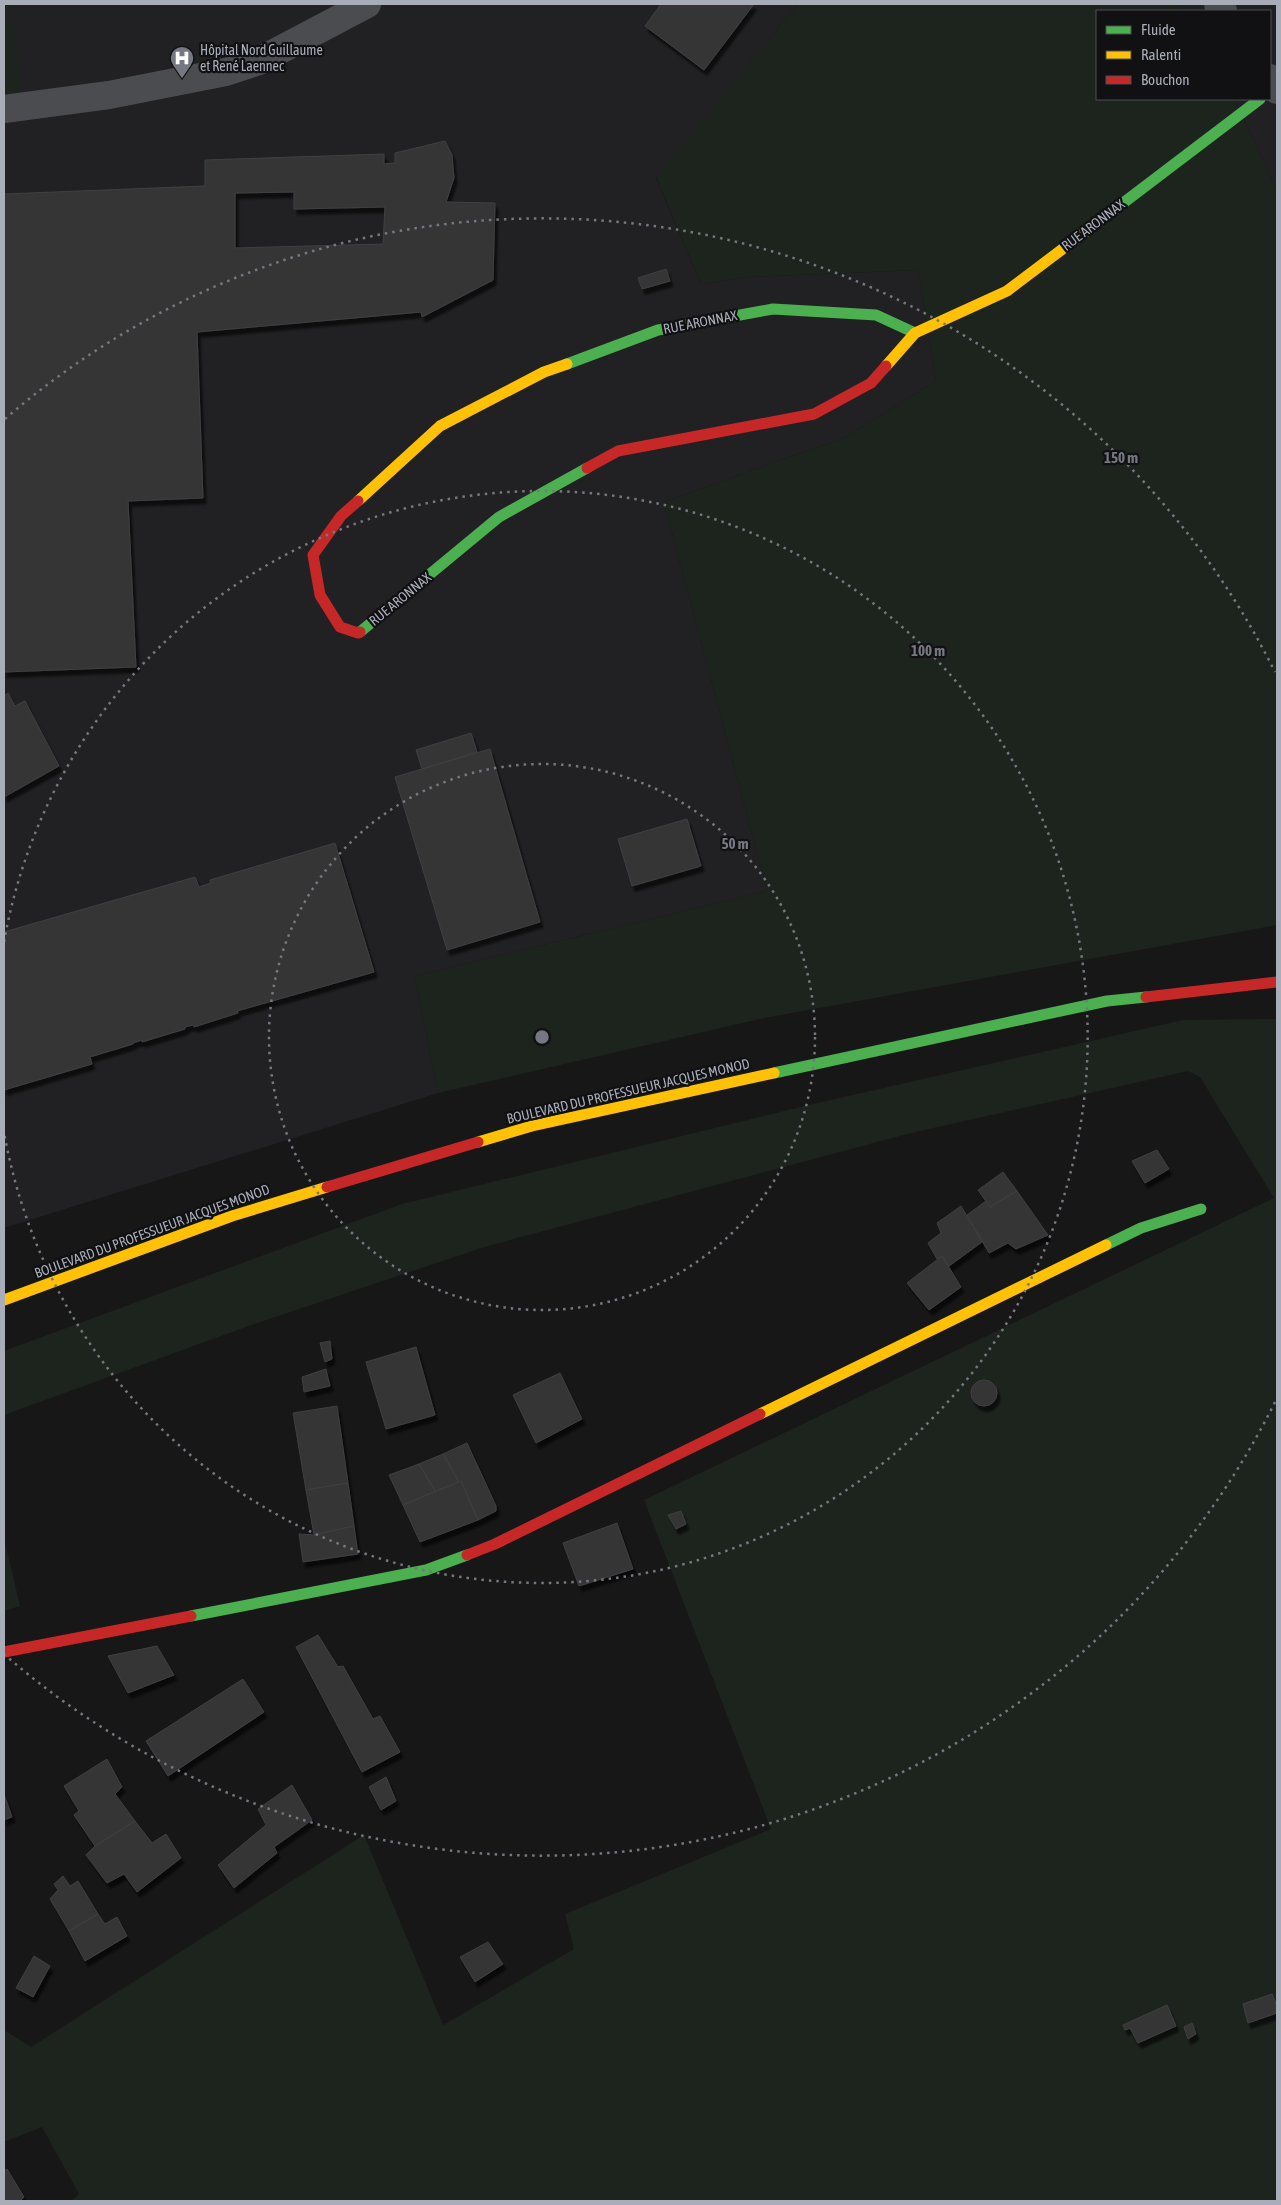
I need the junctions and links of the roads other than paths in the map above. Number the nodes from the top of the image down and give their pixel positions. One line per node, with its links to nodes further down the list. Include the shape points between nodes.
1 (367, 4): 3 (street, via 260,61 226,72 110,95)
2 (1256, 100): 4 (street, RUE ARONNAX, via 1007,291)
3 (4, 109)
4 (915, 333): 4 (street, RUE ARONNAX, via 876,315 773,309 658,330 544,372 440,426 341,516 313,555 320,595 340,627 358,633 500,517 618,451 814,414 871,383)
5 (1277, 982): 7 (street, BOULEVARD DU PROFESSUEUR JACQUES MONOD, via 1107,1001 532,1126 232,1216)
6 (1201, 1209): 8 (street, via 1141,1228 495,1544 426,1570)
7 (4, 1300)
8 (4, 1652)

